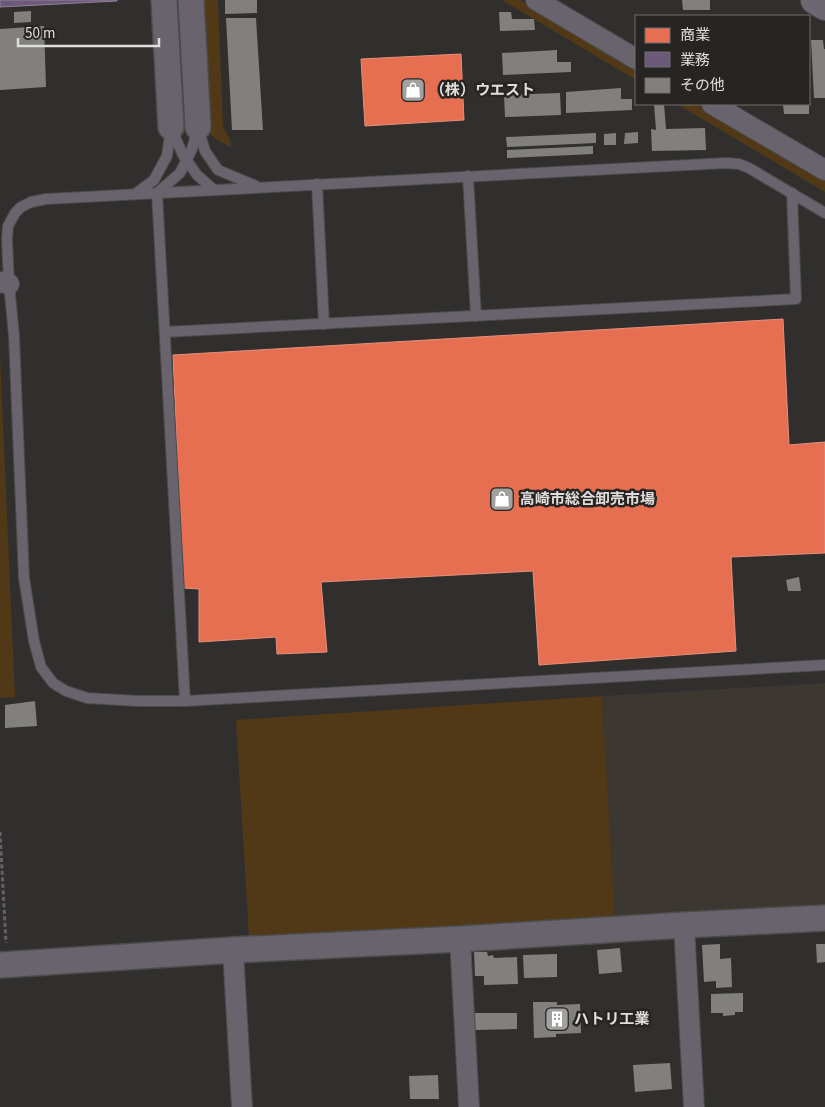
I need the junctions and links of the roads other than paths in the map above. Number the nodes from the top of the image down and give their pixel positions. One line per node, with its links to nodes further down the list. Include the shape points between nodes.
1 (164, 0): 8 (street)
2 (191, 0): 9 (street)
3 (536, 0): 6 (street)
4 (815, 0): 5 (highway)
5 (825, 6)
6 (635, 58)
7 (714, 105): 11 (street)
8 (171, 127): 10 (lane); 17 (lane, via 167,156 154,180)
9 (198, 127): 10 (lane); 14 (lane, via 206,151 218,170)
10 (186, 160): 15 (lane); 16 (lane, via 180,172)
11 (825, 170)
12 (468, 176): 13 (lane); 18 (lane, via 726,163 749,168); 21 (lane)
13 (317, 184): 14 (lane); 22 (lane)
14 (259, 188): 15 (lane)
15 (214, 190): 16 (lane)
16 (157, 193): 17 (lane); 23 (lane)
17 (135, 194): 20 (lane, via 46,199 21,207 8,226)
18 (792, 194): 19 (lane); 21 (lane, via 796,298)
19 (825, 214)
20 (5, 283): 25 (lane, via 14,345 24,578 41,666 53,683 86,698)
21 (476, 316): 22 (lane)
22 (324, 324): 23 (lane)
23 (165, 332): 25 (lane)
24 (825, 666): 25 (lane)
25 (185, 701)
26 (825, 918): 27 (street)
27 (684, 925): 28 (street); 33 (street)
28 (460, 939): 29 (street); 32 (street)
29 (232, 950): 30 (street); 31 (street)
30 (4, 965)
31 (242, 1107)
32 (469, 1107)
33 (694, 1107)

